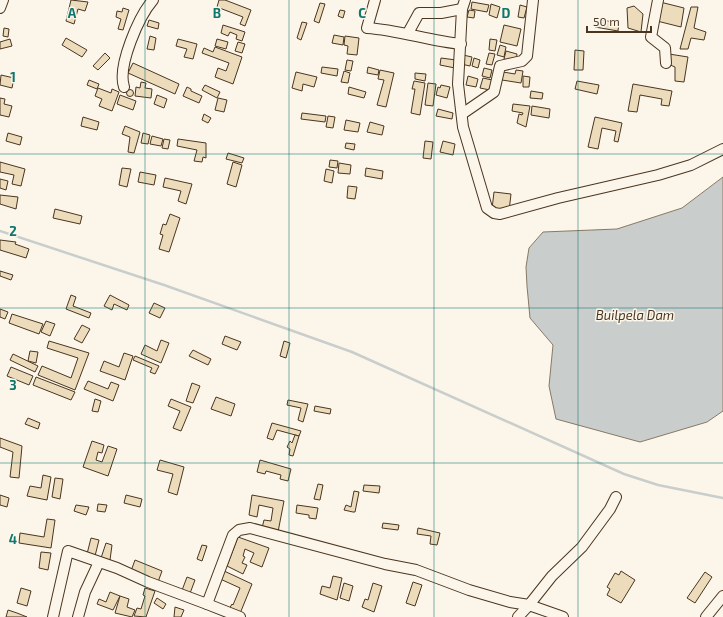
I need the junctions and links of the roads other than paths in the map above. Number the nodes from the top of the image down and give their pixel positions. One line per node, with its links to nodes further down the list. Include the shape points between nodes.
1 (3, 0): 7 (street)
2 (153, 0): 11 (street, via 144,12 125,62 122,75)
3 (375, 0): 8 (street, via 367,28)
4 (533, 0): 12 (street, via 527,56 522,62 500,66 494,92)
5 (658, 0): 10 (street, via 651,37 665,48)
6 (463, 5): 8 (street, via 441,13 419,13); 9 (street)
7 (0, 8)
8 (408, 33): 9 (street, via 436,42)
9 (460, 44): 12 (street, via 458,84)
10 (666, 63)
11 (124, 87)
12 (462, 114): 13 (street, via 467,142 487,208 500,214 658,175 691,165)
13 (723, 149)
14 (616, 497): 18 (street, via 582,548 552,576)
15 (99, 562): 17 (street); 19 (street, via 68,551); 20 (street, via 85,592)
16 (723, 596): 24 (street)
17 (207, 604): 18 (street, via 233,536 239,530 250,528 416,570 469,590); 21 (street)
18 (529, 605): 22 (street); 23 (street)
19 (52, 617)
20 (78, 617)
21 (240, 617)
22 (518, 617)
23 (562, 617)
24 (706, 617)

